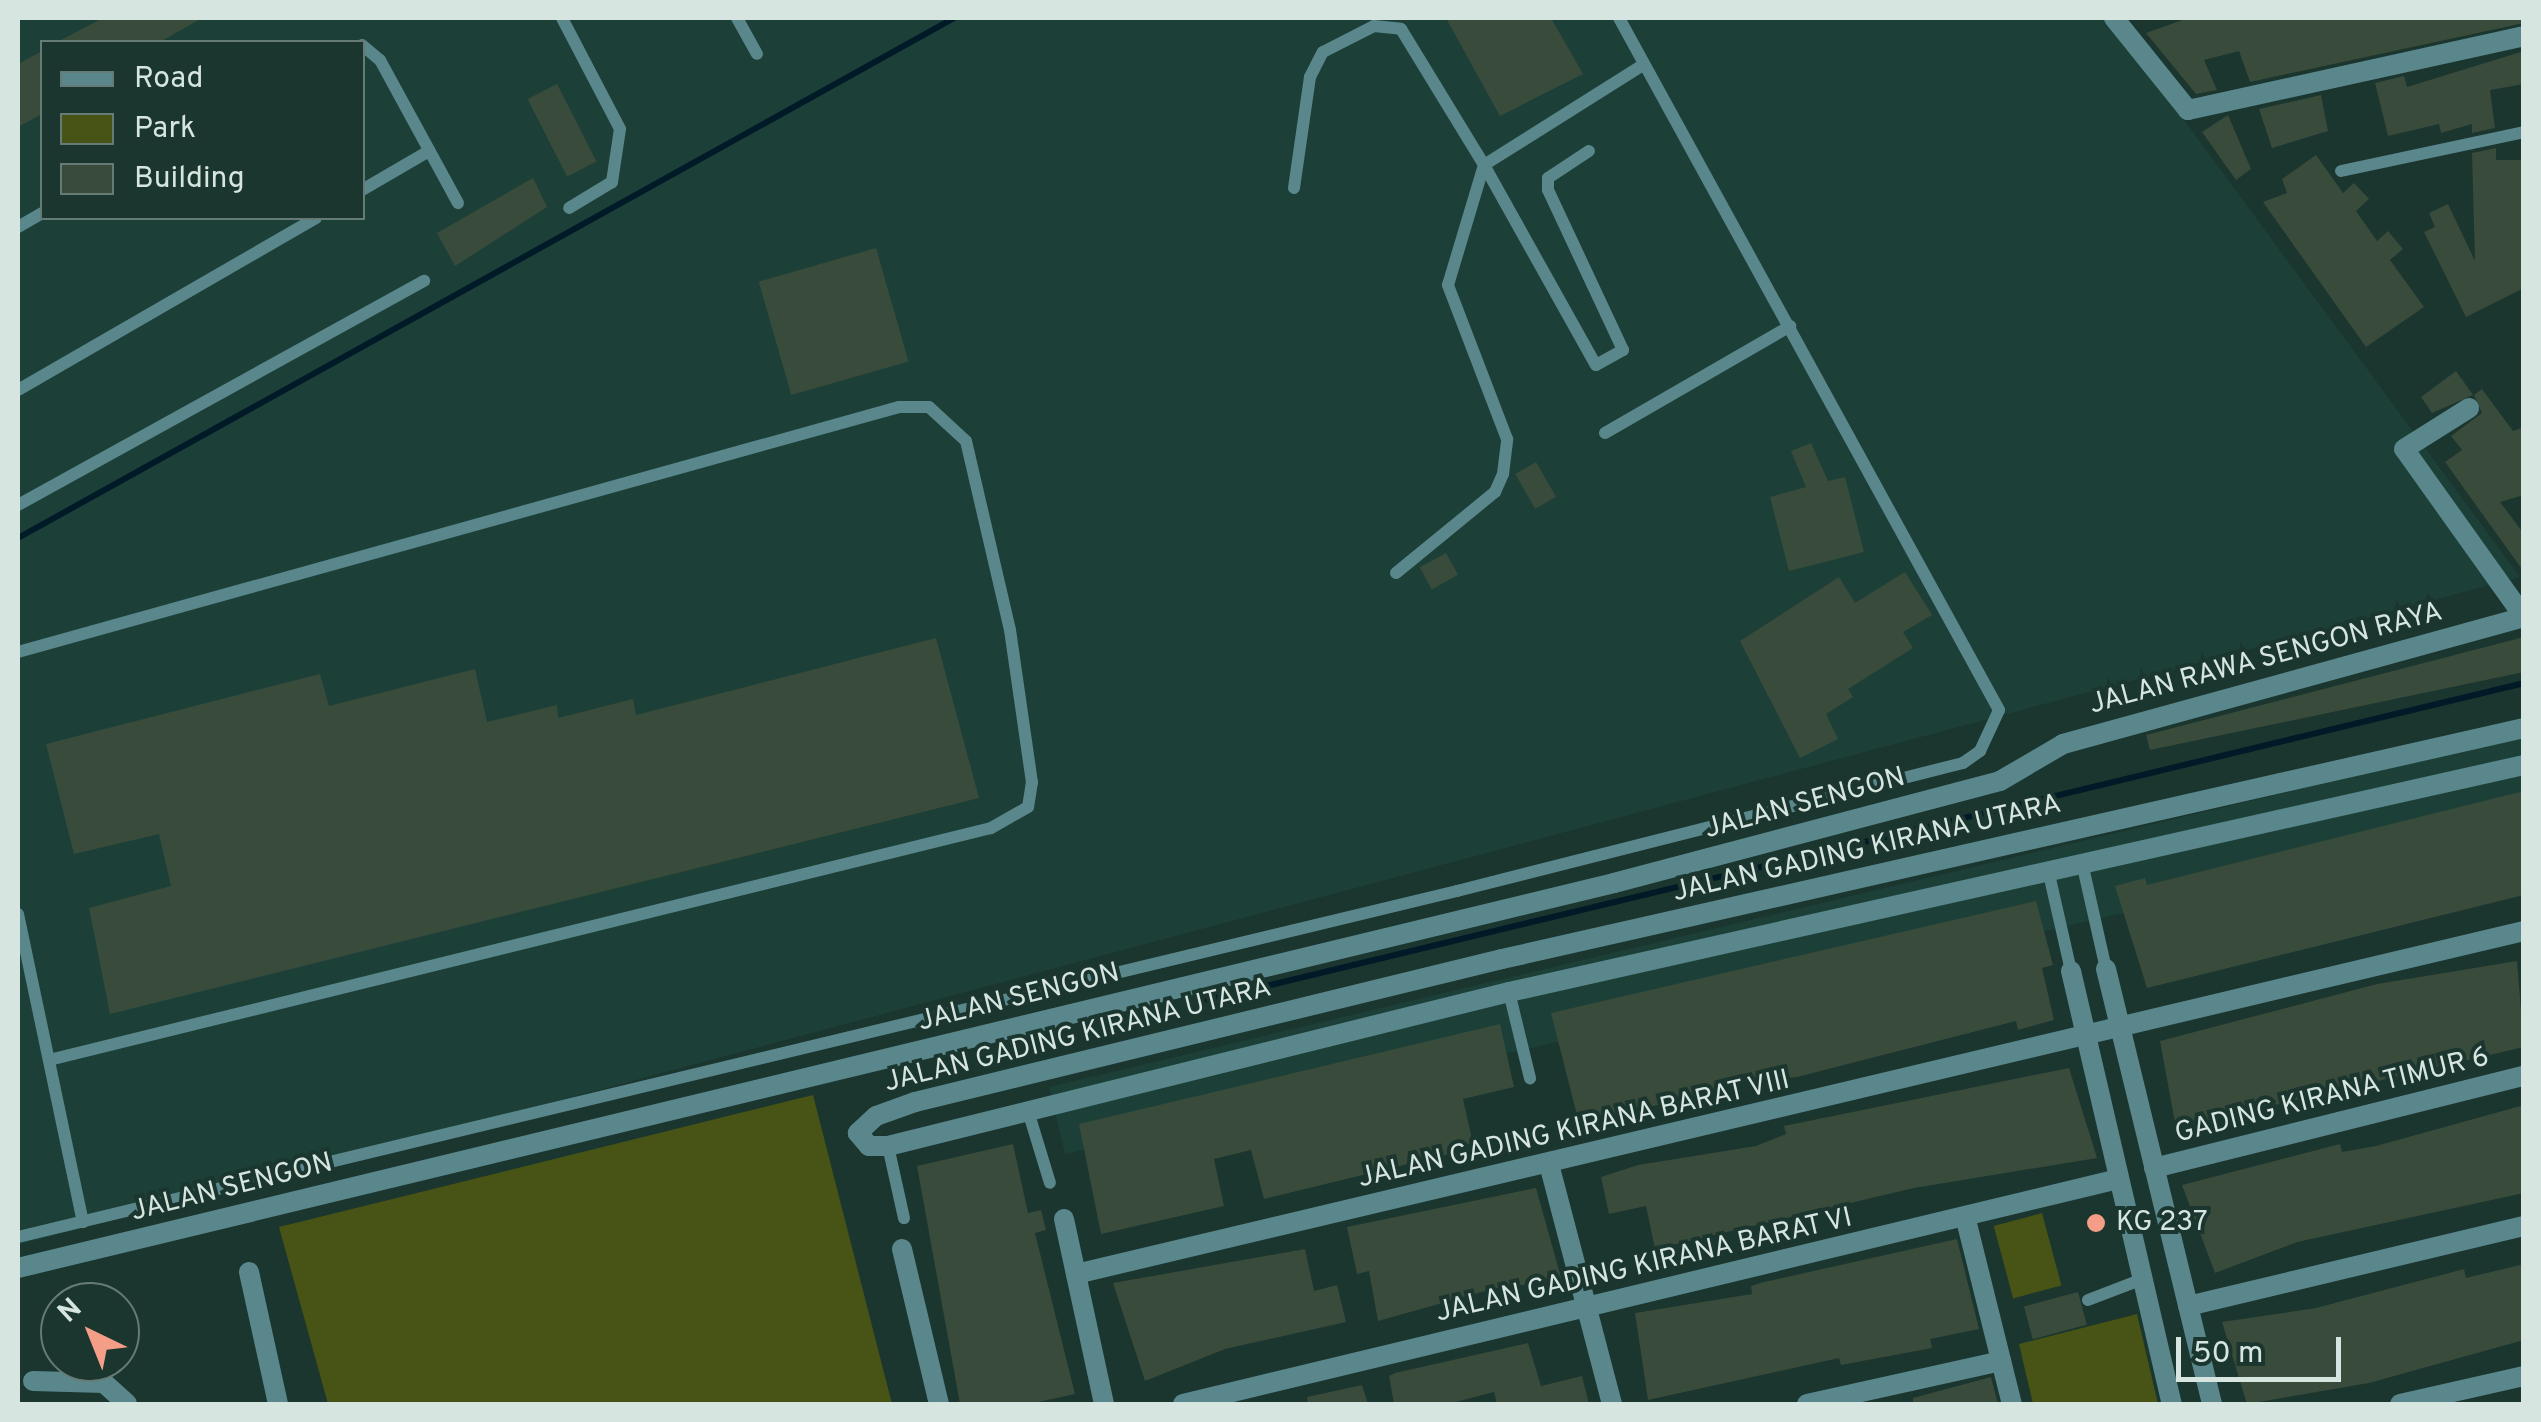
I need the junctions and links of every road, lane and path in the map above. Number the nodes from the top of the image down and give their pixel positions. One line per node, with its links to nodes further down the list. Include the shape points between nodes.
1 (562, 18): 18 (lane, via 620,129 612,182)
2 (737, 18): 7 (lane)
3 (1619, 18): 9 (lane)
4 (2114, 18): 6 (street, via 2184,108 2423,64)
5 (1398, 23): 13 (lane); 16 (lane, via 1374,26 1323,52 1310,78)
6 (2524, 36)
7 (757, 54)
8 (365, 55): 11 (lane)
9 (1643, 65): 13 (lane); 23 (lane)
10 (2524, 132): 14 (lane)
11 (430, 150): 15 (lane); 17 (lane)
12 (1590, 151): 13 (lane, via 1548,178 1548,190 1623,350 1606,366 1596,365)
13 (1484, 164): 28 (lane, via 1448,285 1507,438 1503,474 1495,492)
14 (2341, 171)
15 (365, 188)
16 (1294, 188)
17 (458, 203)
18 (568, 208)
19 (40, 214): 21 (lane)
20 (313, 220): 24 (lane)
21 (18, 228)
22 (424, 281): 27 (lane)
23 (1790, 326): 26 (lane); 59 (lane, via 1999,710 1990,736 1964,764)
24 (18, 390)
25 (2469, 408): 29 (street, via 2404,450)
26 (1606, 433)
27 (18, 505)
28 (1396, 573)
29 (2524, 616): 32 (street, JALAN RAWA SENGON RAYA, via 2063,744)
30 (18, 652): 46 (lane, via 899,407 929,407 966,440 1010,630 1032,782 1028,806 991,828)
31 (2524, 728): 34 (street, JALAN GADING KIRANA UTARA)
32 (2028, 765): 65 (street, JALAN SENGON, via 2000,780 1614,883)
33 (2524, 765): 36 (street)
34 (2075, 830): 35 (street, JALAN GADING KIRANA UTARA); 36 (street)
35 (2040, 838): 37 (street); 40 (street, JALAN GADING KIRANA UTARA)
36 (2083, 868): 37 (street); 41 (lane)
37 (2049, 874): 42 (lane); 43 (street)
38 (18, 914): 46 (lane)
39 (2524, 931): 44 (street, JALAN GADING KIRANA BARAT VIII)
40 (1502, 959): 43 (street); 48 (street, JALAN GADING KIRANA UTARA)
41 (2106, 970): 44 (street)
42 (2072, 971): 45 (street)
43 (1509, 992): 49 (lane); 50 (street)
44 (2121, 1031): 45 (street, JALAN GADING KIRANA BARAT VIII); 53 (street)
45 (2085, 1041): 52 (street, JALAN GADING KIRANA BARAT VIII); 54 (street)
46 (48, 1060): 59 (lane)
47 (2524, 1076): 53 (street, GADING KIRANA TIMUR 6)
48 (1020, 1078): 50 (street); 51 (street, JALAN GADING KIRANA UTARA, via 890,1109 858,1133 870,1146)
49 (1530, 1078)
50 (1028, 1111): 51 (street); 55 (lane)
51 (888, 1146): 56 (lane)
52 (1549, 1164): 67 (street, JALAN GADING KIRANA BARAT VIII); 70 (street)
53 (2154, 1168): 62 (street)
54 (2118, 1179): 58 (street, JALAN GADING KIRANA BARAT VI); 63 (street)
55 (1050, 1183)
56 (904, 1218)
57 (1064, 1219): 67 (street)
58 (1966, 1220): 70 (street, JALAN GADING KIRANA BARAT VI); 72 (street)
59 (83, 1222): 61 (lane)
60 (2524, 1226): 71 (street)
61 (18, 1237)
62 (2171, 1237): 63 (street); 71 (street)
63 (2136, 1244): 68 (street)
64 (902, 1249): 77 (street)
65 (18, 1268)
66 (250, 1272): 76 (street)
67 (1076, 1274): 78 (street)
68 (2143, 1279): 69 (lane); 83 (street)
69 (2088, 1300)
70 (1588, 1306): 79 (street, JALAN GADING KIRANA BARAT VI); 80 (street)
71 (2188, 1306): 84 (street)
72 (2001, 1361): 81 (street); 82 (street)
73 (2524, 1376): 85 (street)
74 (33, 1381): 75 (street, via 104,1383)
75 (127, 1404)
76 (278, 1404)
77 (939, 1404)
78 (1104, 1404)
79 (1183, 1404)
80 (1612, 1404)
81 (1807, 1404)
82 (2012, 1404)
83 (2172, 1404)
84 (2212, 1404)
85 (2400, 1404)

